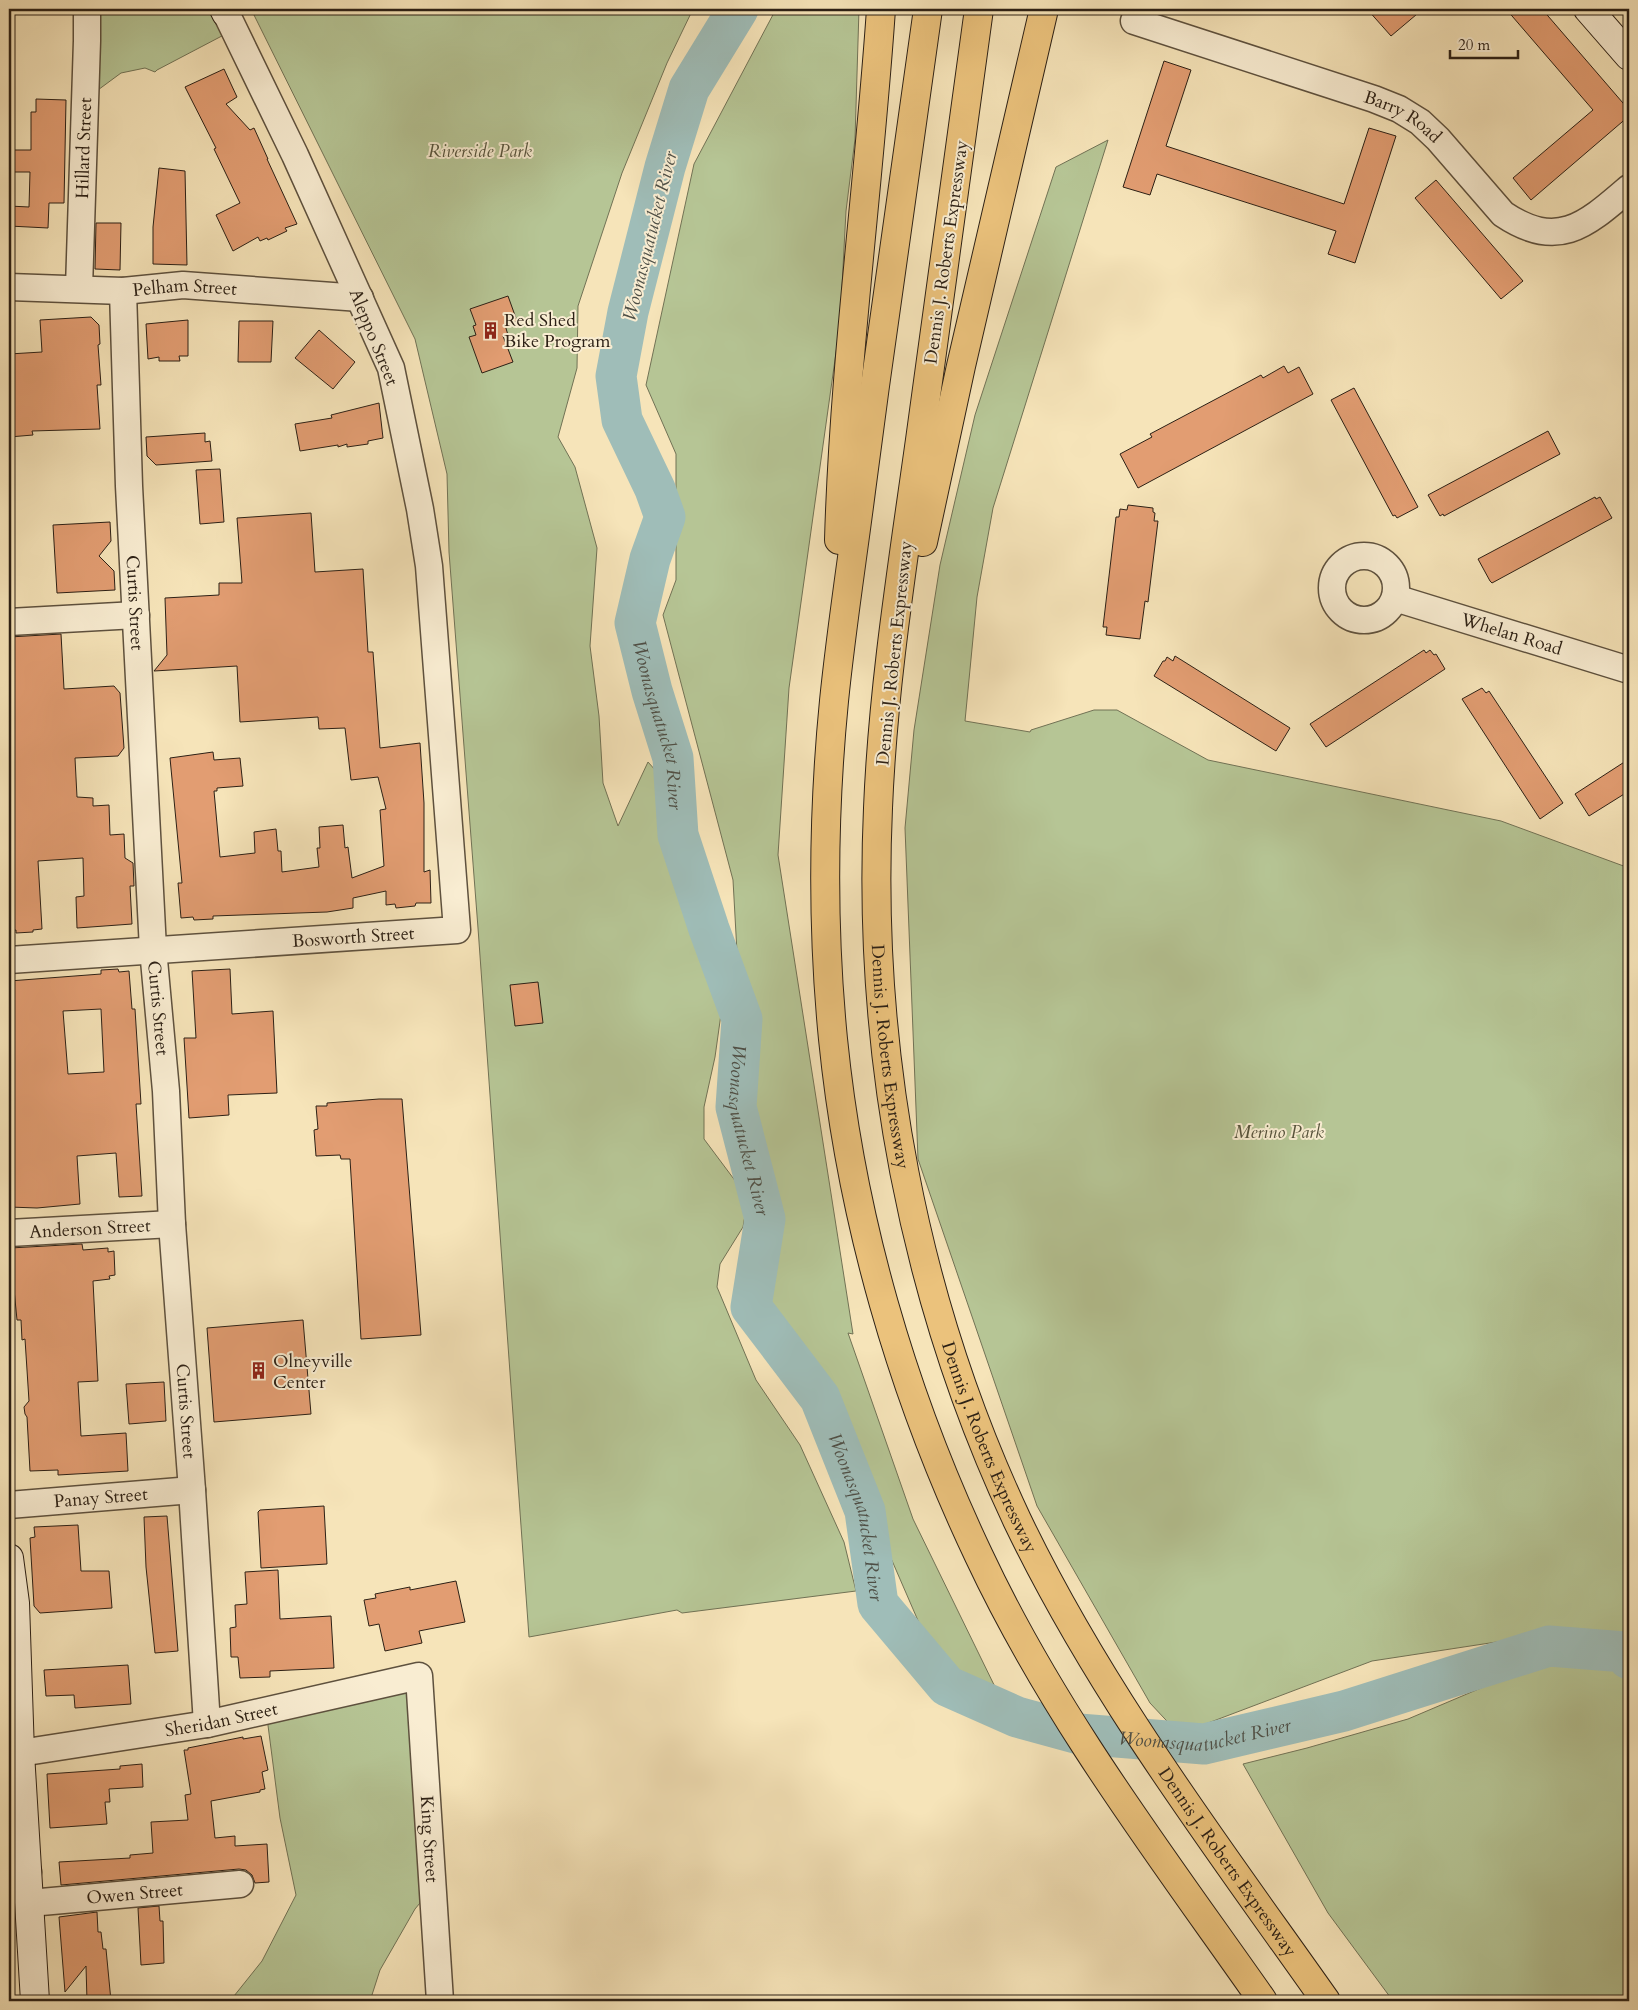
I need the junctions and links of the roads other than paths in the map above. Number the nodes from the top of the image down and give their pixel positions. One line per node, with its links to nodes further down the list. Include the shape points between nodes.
1 (87, 9): 12 (street, Hillard Street)
2 (881, 9): 20 (highway, via 840,489)
3 (928, 9): 20 (highway)
4 (979, 9): 21 (highway, Dennis J. Roberts Expressway)
5 (1044, 9): 21 (highway, via 951,411)
6 (1588, 9): 9 (main road)
7 (225, 11): 14 (street, Aleppo Street)
8 (1134, 21): 10 (street, Barry Road, via 1374,99 1409,114 1434,135 1503,214 1522,226 1558,232 1580,226)
9 (1629, 56)
10 (1629, 188)
11 (9, 287): 12 (street, Pelham Street)
12 (79, 288): 13 (street, Pelham Street)
13 (122, 291): 14 (street, Pelham Street, via 183,285); 16 (street, Curtis Street)
14 (360, 298): 19 (street, Aleppo Street, via 391,368 404,425 429,566)
15 (1395, 598): 18 (street, Whelan Road)
16 (136, 615): 17 (street); 22 (street, Curtis Street)
17 (9, 622)
18 (1629, 670)
19 (438, 690): 22 (street, Bosworth Street, via 457,930)
20 (834, 700): 38 (highway, via 826,826 827,952 837,1077 858,1202 890,1324 930,1443 980,1559 1052,1694 1106,1777)
21 (884, 726): 39 (highway, Dennis J. Roberts Expressway, via 878,807 878,936 890,1090 912,1210 956,1367 996,1472 1052,1590 1115,1698)
22 (153, 949): 23 (street, Bosworth Street); 24 (street, Curtis Street, via 166,1090)
23 (9, 960)
24 (172, 1224): 25 (street, Anderson Street); 26 (street, Curtis Street)
25 (9, 1233)
26 (192, 1490): 27 (street, Panay Street); 31 (street, Curtis Street)
27 (9, 1505)
28 (9, 1558): 29 (main road)
29 (12, 1602): 32 (main road)
30 (419, 1676): 31 (street, Sheridan Street); 37 (street, King Street)
31 (207, 1724): 32 (street, Sheridan Street)
32 (20, 1754): 33 (main road)
33 (18, 1874): 35 (main road)
34 (240, 1884): 35 (street, Owen Street)
35 (30, 1903): 36 (main road)
36 (35, 2001)
37 (440, 2001)
38 (1263, 2001)
39 (1326, 2001)

